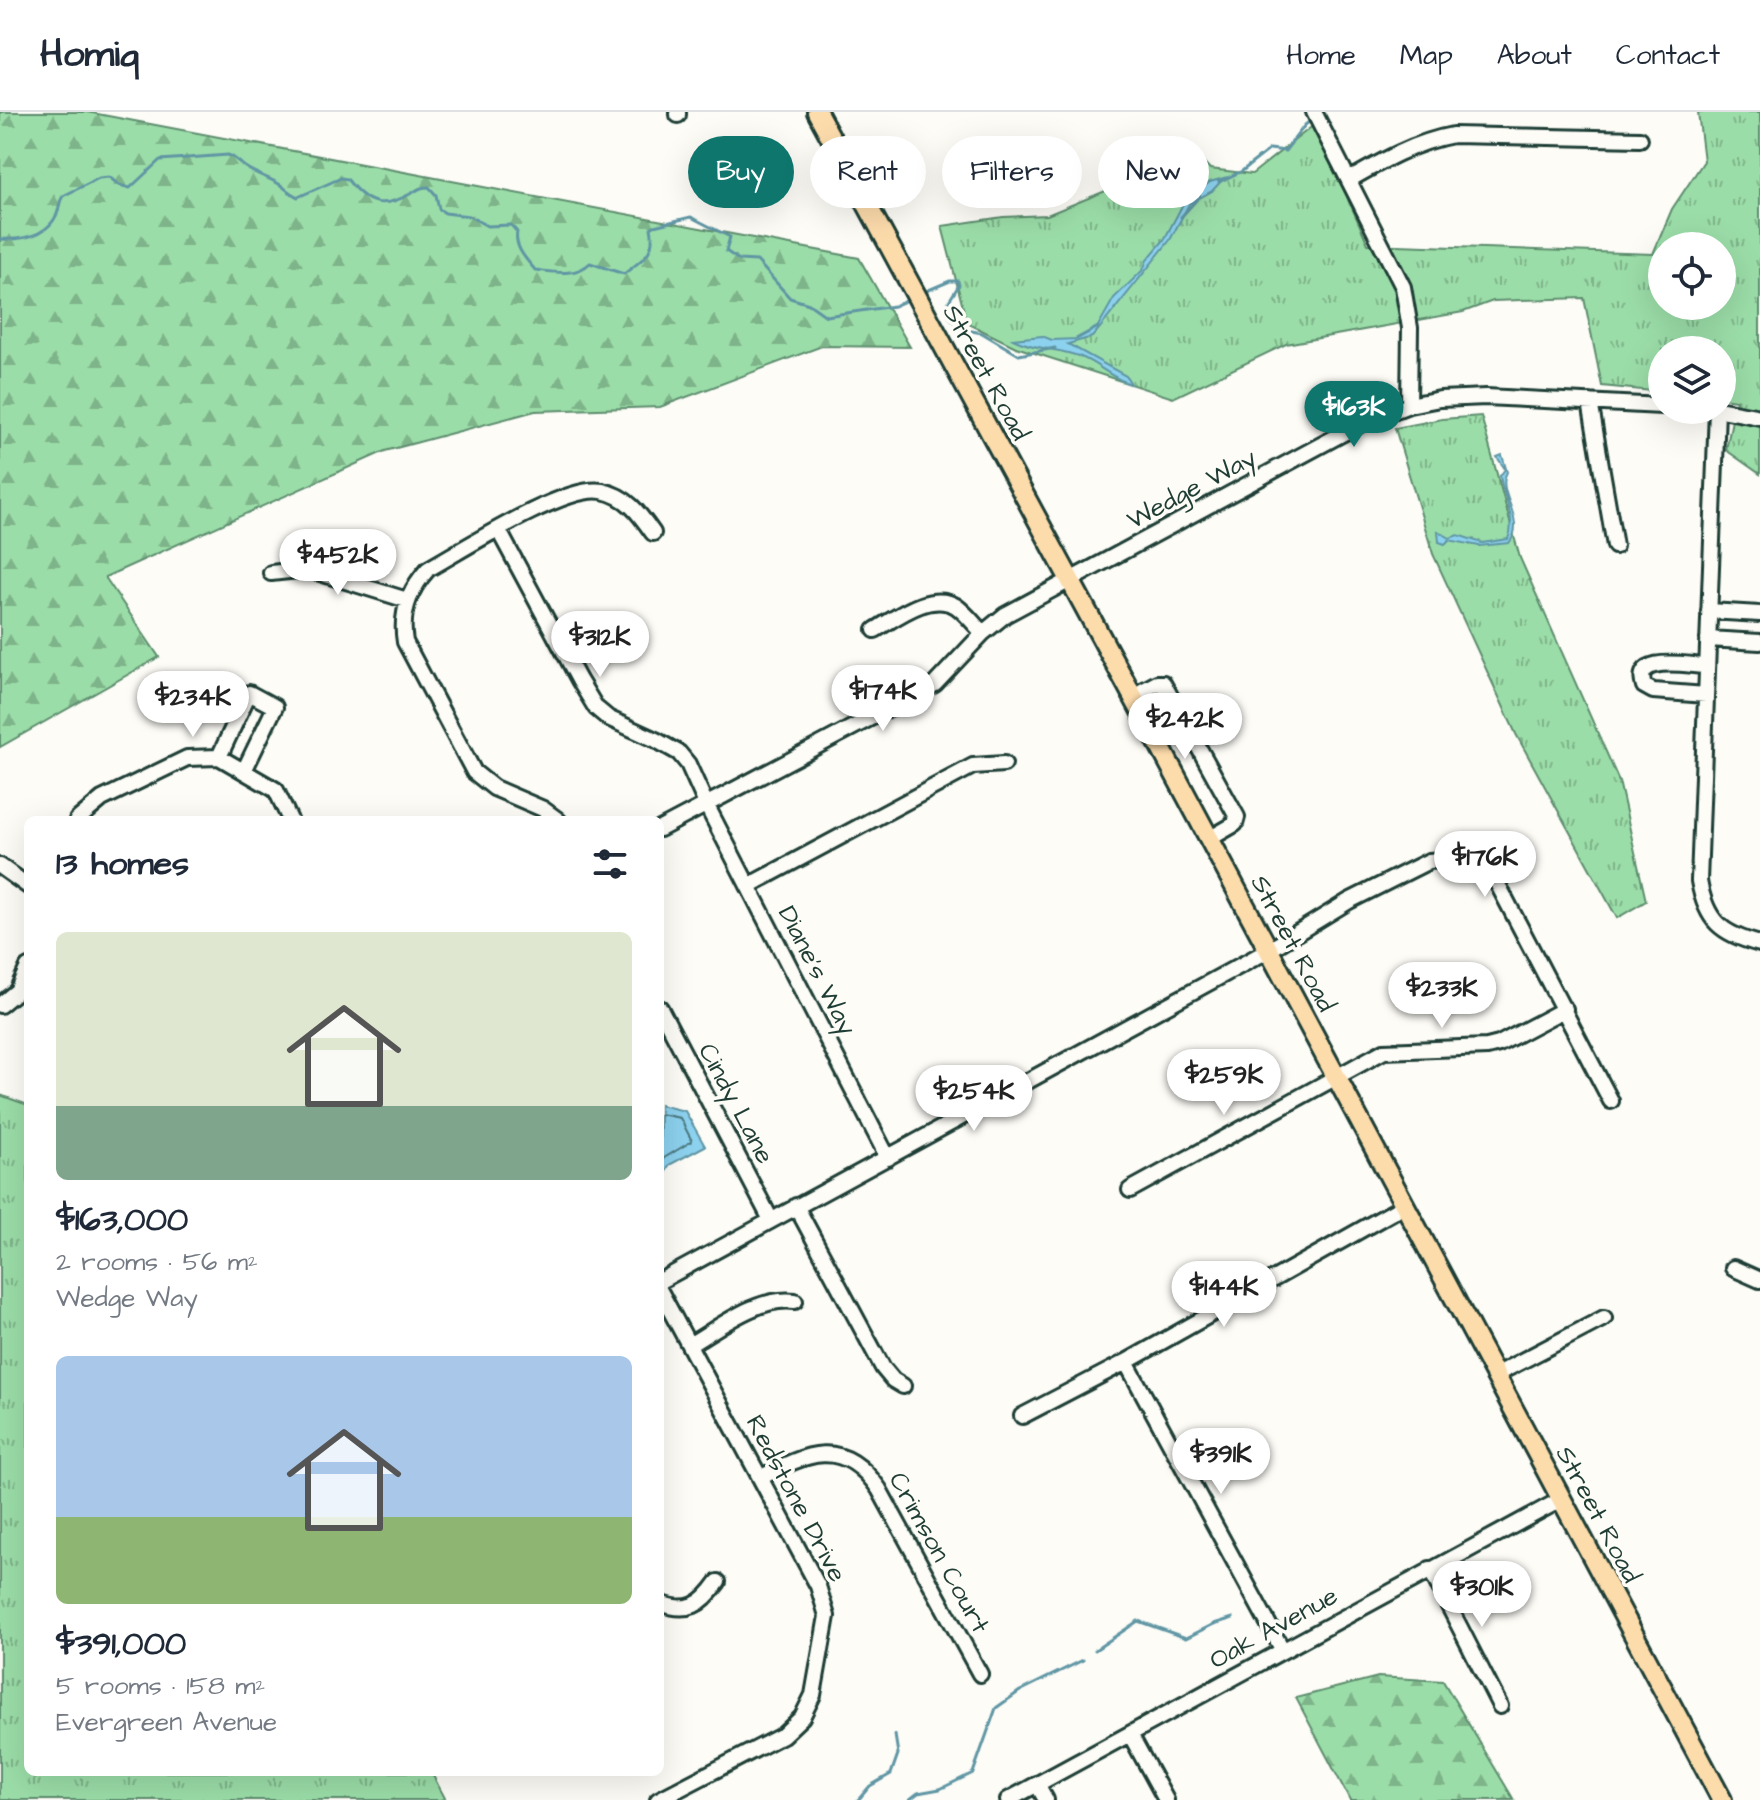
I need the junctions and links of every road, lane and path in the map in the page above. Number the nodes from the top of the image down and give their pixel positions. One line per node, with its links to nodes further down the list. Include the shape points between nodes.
1 (817, 112): 15 (main road, Street Road)
2 (1316, 117): 4 (street)
3 (1640, 139): 4 (street, via 1453,135 1400,152)
4 (1349, 180): 6 (street, via 1407,298)
5 (1590, 402): 6 (street, Wedge Way, via 1486,397); 7 (street, Wedge Way); 13 (street)
6 (1409, 405): 15 (street, Wedge Way, via 1362,423)
7 (1648, 405)
8 (1736, 413): 9 (street)
9 (1760, 417)
10 (1719, 424): 17 (street)
11 (499, 531): 12 (street, via 550,503 593,490 637,509); 16 (street, via 428,569); 29 (street, Diane's Way, via 596,708 679,753)
12 (653, 533)
13 (1615, 546)
14 (271, 573): 16 (street, via 307,569)
15 (1069, 578): 20 (street, Wedge Way); 25 (main road, Street Road)
16 (407, 600): 32 (street, via 405,642 474,772 494,788)
17 (1709, 611): 18 (street); 21 (street)
18 (1760, 614)
19 (875, 630): 20 (street, via 909,610 939,602 954,605)
20 (983, 633): 29 (street, Wedge Way, via 935,684)
21 (1708, 639): 22 (street); 23 (street)
22 (1760, 642)
23 (1707, 666): 24 (street); 24 (street, via 1653,664 1641,675 1644,686 1653,691)
24 (1706, 695): 38 (street, via 1701,894 1720,927 1737,939)
25 (1133, 696): 34 (main road, Street Road); 34 (street, via 1163,683 1237,817 1235,824)
26 (219, 757): 28 (street); 28 (street, via 249,693 275,707); 30 (street, via 187,758 102,799)
27 (1004, 764): 37 (street, via 973,766)
28 (244, 771): 31 (street, via 276,790)
29 (706, 804): 33 (street, Wedge Way); 37 (street, Diane's Way)
30 (82, 816)
31 (288, 816)
32 (553, 816)
33 (664, 827)
34 (1209, 839): 39 (main road, Street Road)
35 (0, 866): 36 (street)
36 (24, 883)
37 (748, 886): 46 (street, Diane's Way)
38 (1760, 944)
39 (1269, 950): 42 (street, via 1418,864 1466,861 1494,877); 44 (main road, Street Road); 46 (street)
40 (24, 976): 41 (street, via 17,991)
41 (0, 1005)
42 (1565, 1009): 44 (street, via 1499,1044 1393,1049); 45 (street)
43 (664, 1016): 50 (street, Cindy Lane)
44 (1337, 1077): 47 (street); 48 (main road, Street Road)
45 (1611, 1101)
46 (888, 1158): 49 (street)
47 (1130, 1190)
48 (1405, 1205): 58 (street); 59 (main road, Street Road)
49 (796, 1206): 50 (street); 60 (street, via 883,1368)
50 (771, 1220): 52 (street)
51 (1733, 1268): 53 (street)
52 (664, 1279)
53 (1760, 1280)
54 (664, 1298): 57 (street, Redstone Drive)
55 (795, 1301): 57 (street, via 764,1303)
56 (1604, 1318): 59 (street)
57 (689, 1345): 62 (street, Redstone Drive)
58 (1126, 1362): 61 (street); 67 (street)
59 (1495, 1375): 63 (main road, Street Road)
60 (903, 1386)
61 (1022, 1416)
62 (760, 1478): 68 (street, Crimson Court, via 796,1458 816,1454 836,1456 867,1472); 72 (street, Redstone Drive, via 827,1609 811,1703 783,1735)
63 (1562, 1499): 64 (street, Oak Avenue); 76 (main road, Street Road)
64 (1430, 1569): 67 (street, Oak Avenue); 69 (street)
65 (718, 1582): 66 (street, via 699,1604 686,1608)
66 (664, 1604)
67 (1282, 1649): 70 (street, Oak Avenue)
68 (980, 1674)
69 (1500, 1706)
70 (1130, 1734): 71 (street, Oak Avenue); 75 (street)
71 (1037, 1784): 73 (street, Oak Avenue); 74 (street)
72 (658, 1800)
73 (1008, 1800)
74 (1046, 1800)
75 (1166, 1800)
76 (1722, 1800)

